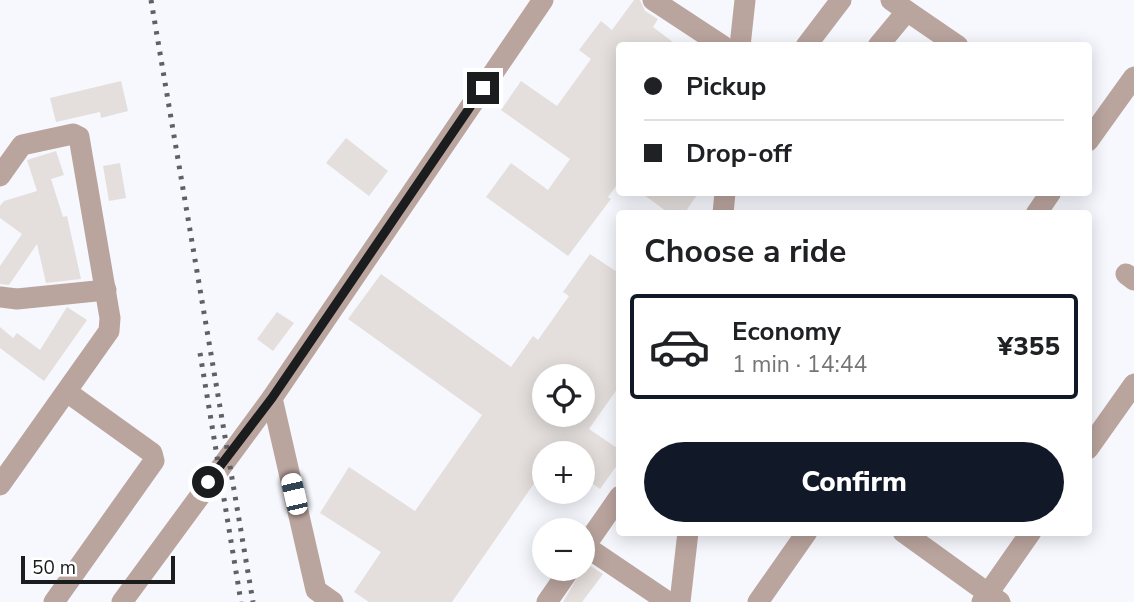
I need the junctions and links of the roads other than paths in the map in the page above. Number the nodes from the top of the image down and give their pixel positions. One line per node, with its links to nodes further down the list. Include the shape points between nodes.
1 (544, 0): 18 (street)
2 (653, 0): 6 (street)
3 (744, 0): 7 (street)
4 (841, 0): 8 (street)
5 (899, 5): 9 (street); 10 (street)
6 (717, 42)
7 (740, 42)
8 (809, 42)
9 (880, 42)
10 (949, 42)
11 (1132, 82): 12 (street)
12 (1092, 136)
13 (0, 176): 14 (street, via 22,145 73,134 79,137)
14 (106, 290): 15 (street); 17 (street, via 109,331)
15 (0, 297)
16 (1134, 384): 19 (street)
17 (67, 392): 20 (street); 30 (street, via 152,453 154,461)
18 (272, 398): 31 (street); 32 (street, via 316,590)
19 (1092, 443)
20 (0, 485)
21 (616, 502): 22 (street)
22 (595, 531)
23 (688, 536): 35 (street)
24 (804, 536): 36 (street)
25 (908, 536): 29 (street)
26 (1029, 536): 29 (street)
27 (595, 554): 34 (street)
28 (562, 581): 33 (street)
29 (990, 599)
30 (54, 602)
31 (122, 602)
32 (333, 602)
33 (547, 602)
34 (668, 602)
35 (680, 602)
36 (758, 602)

